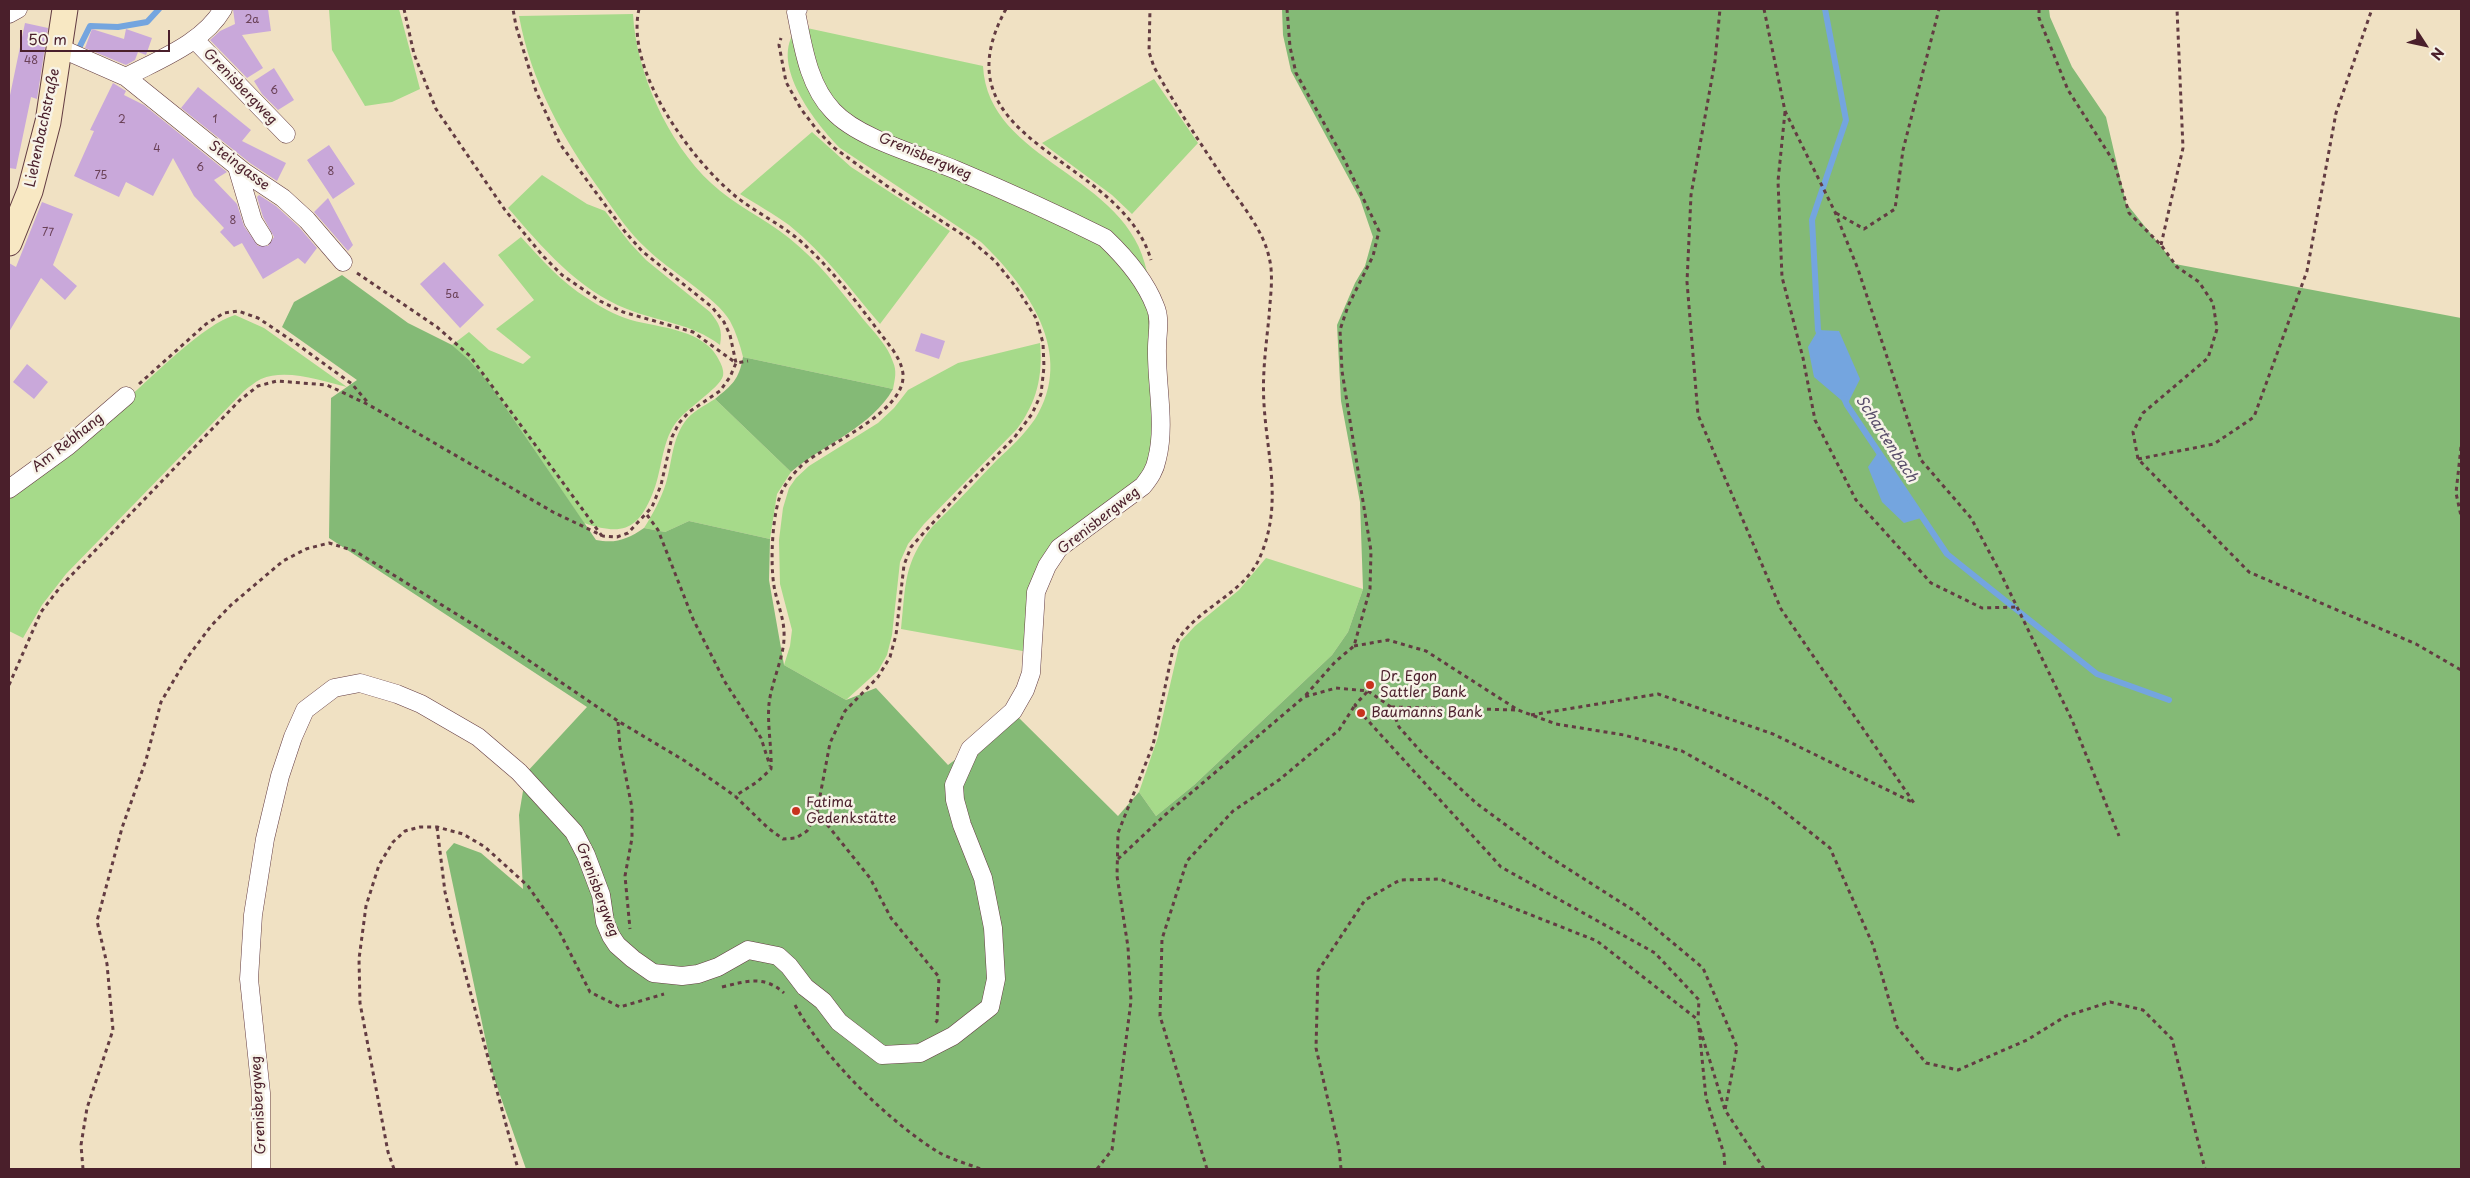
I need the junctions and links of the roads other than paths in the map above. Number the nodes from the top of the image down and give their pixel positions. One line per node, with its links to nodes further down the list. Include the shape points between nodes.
1 (18, 9): 5 (street)
2 (66, 9): 7 (street, Liehenbachstraße)
3 (224, 9): 6 (street, Grenisbergweg, via 216,22)
4 (797, 10): 16 (street, Grenisbergweg, via 807,66 832,111 852,126 885,142 957,170 1105,238 1123,255 1149,292 1156,308 1159,326 1159,430 1158,457 1153,474 1144,486 1059,548 1047,566 1036,592 1031,673 1024,690 1013,711 970,749 954,785 962,825 983,878 993,928 996,979 990,1007 953,1036 920,1053 882,1055 839,1022 778,956 748,950 698,974 653,973 633,959 611,936 605,922 601,895 574,832 519,772 478,737 421,704 360,683 334,688 305,710 292,737 265,839 253,915 249,979 261,1093)
5 (9, 14)
6 (194, 40): 8 (street, Grenisbergweg); 9 (street, Grenisbergweg)
7 (60, 48): 8 (street); 12 (street, Liehenbachstraße, via 48,122 30,191)
8 (126, 77): 10 (street, Steingasse)
9 (286, 134)
10 (237, 167): 11 (street, via 253,221); 13 (street, Steingasse, via 283,198)
11 (263, 237)
12 (9, 243)
13 (343, 262)
14 (126, 396): 15 (street, Am Rebhang, via 68,446)
15 (9, 489)
16 (261, 1169)

